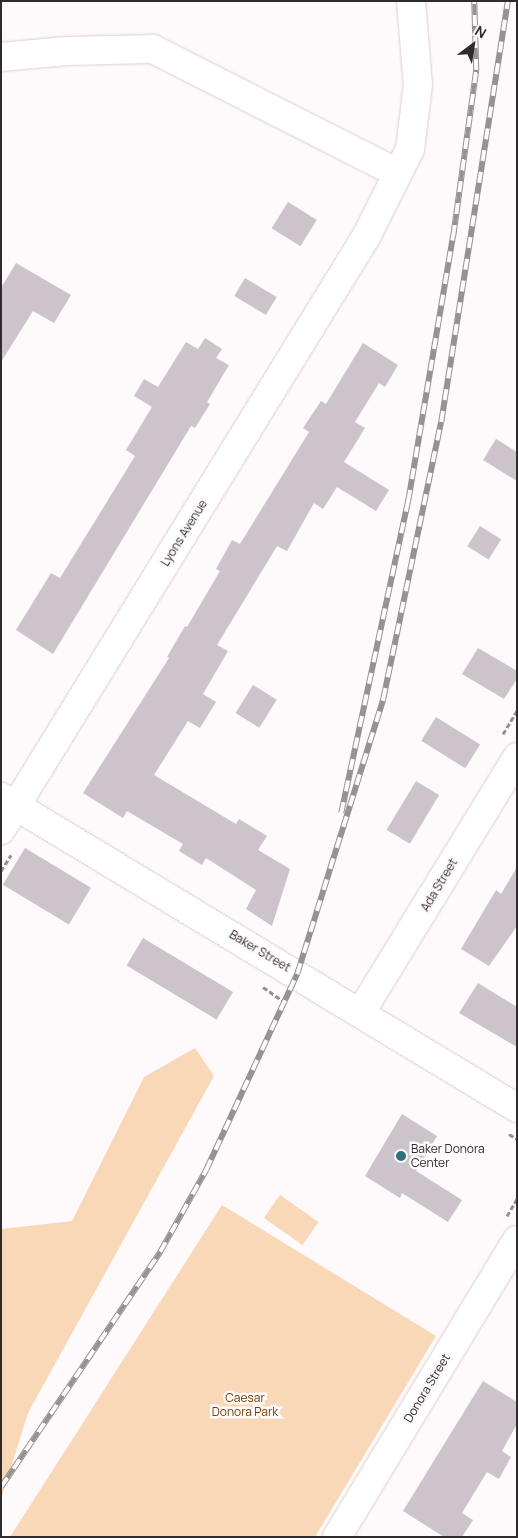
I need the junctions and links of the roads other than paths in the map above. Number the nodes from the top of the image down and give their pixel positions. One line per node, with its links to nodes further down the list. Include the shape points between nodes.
1 (411, 1): 3 (street, Lyons Avenue, via 418,86 410,149)
2 (1, 57): 3 (street, via 67,50 153,49)
3 (398, 174): 5 (street, Lyons Avenue, via 366,237)
4 (517, 757): 7 (street, Ada Street)
5 (9, 801): 6 (street, Lyons Avenue); 7 (street, Baker Street)
6 (1, 830)
7 (360, 1012): 8 (street, Baker Street)
8 (517, 1108)
9 (517, 1240): 10 (street, Donora Street)
10 (337, 1537)

